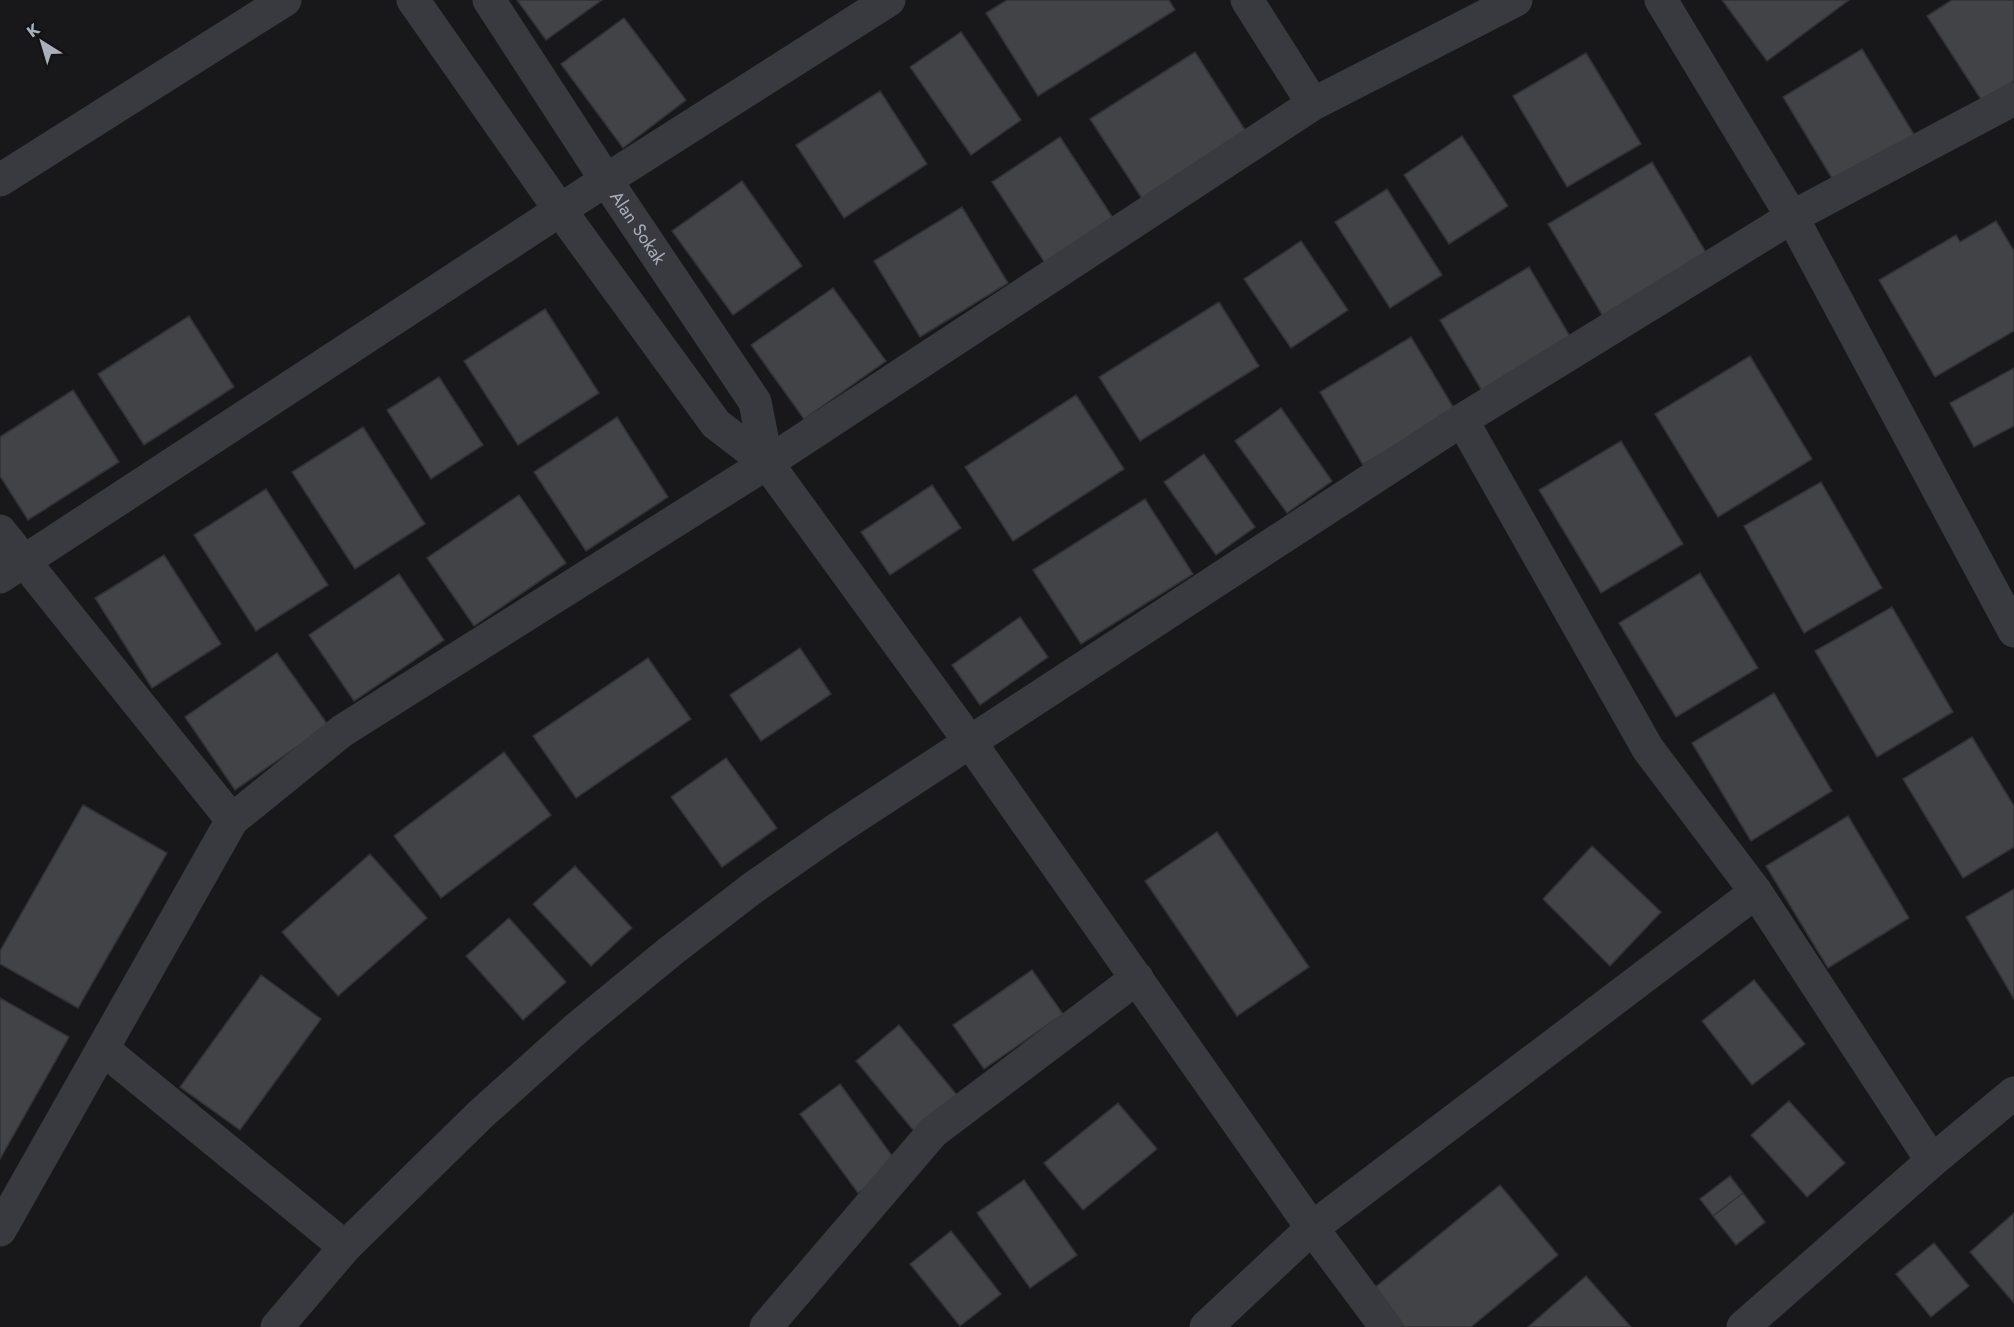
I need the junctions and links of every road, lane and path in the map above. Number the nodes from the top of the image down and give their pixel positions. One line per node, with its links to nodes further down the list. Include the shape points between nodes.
1 (285, 0): 10 (street)
2 (413, 0): 12 (street)
3 (489, 0): 11 (street, Alan Sokak)
4 (889, 0): 11 (street)
5 (1246, 0): 9 (street)
6 (1516, 0): 9 (street)
7 (1661, 0): 13 (street)
8 (2014, 99): 13 (street)
9 (1313, 104): 15 (street)
10 (0, 180)
11 (606, 180): 12 (street); 15 (street, Alan Sokak, via 755,402)
12 (560, 210): 15 (street, via 716,424); 17 (street)
13 (1792, 217): 14 (street); 18 (street)
14 (1462, 420): 19 (street); 21 (street, via 1648,749)
15 (767, 463): 19 (street); 20 (street, via 342,731)
16 (0, 531): 17 (street)
17 (12, 568): 20 (street)
18 (2014, 631)
19 (970, 742): 22 (street); 28 (street, via 754,887 672,950 481,1114)
20 (232, 820): 23 (street)
21 (1756, 892): 25 (street); 26 (street)
22 (1137, 978): 26 (street); 30 (street, via 933,1132)
23 (103, 1049): 27 (street); 28 (street)
24 (2014, 1093): 25 (street)
25 (1932, 1161): 33 (street)
26 (1312, 1228): 31 (street); 32 (street)
27 (0, 1230)
28 (345, 1247): 29 (street)
29 (277, 1327)
30 (766, 1327)
31 (1206, 1327)
32 (1386, 1327)
33 (1743, 1327)

